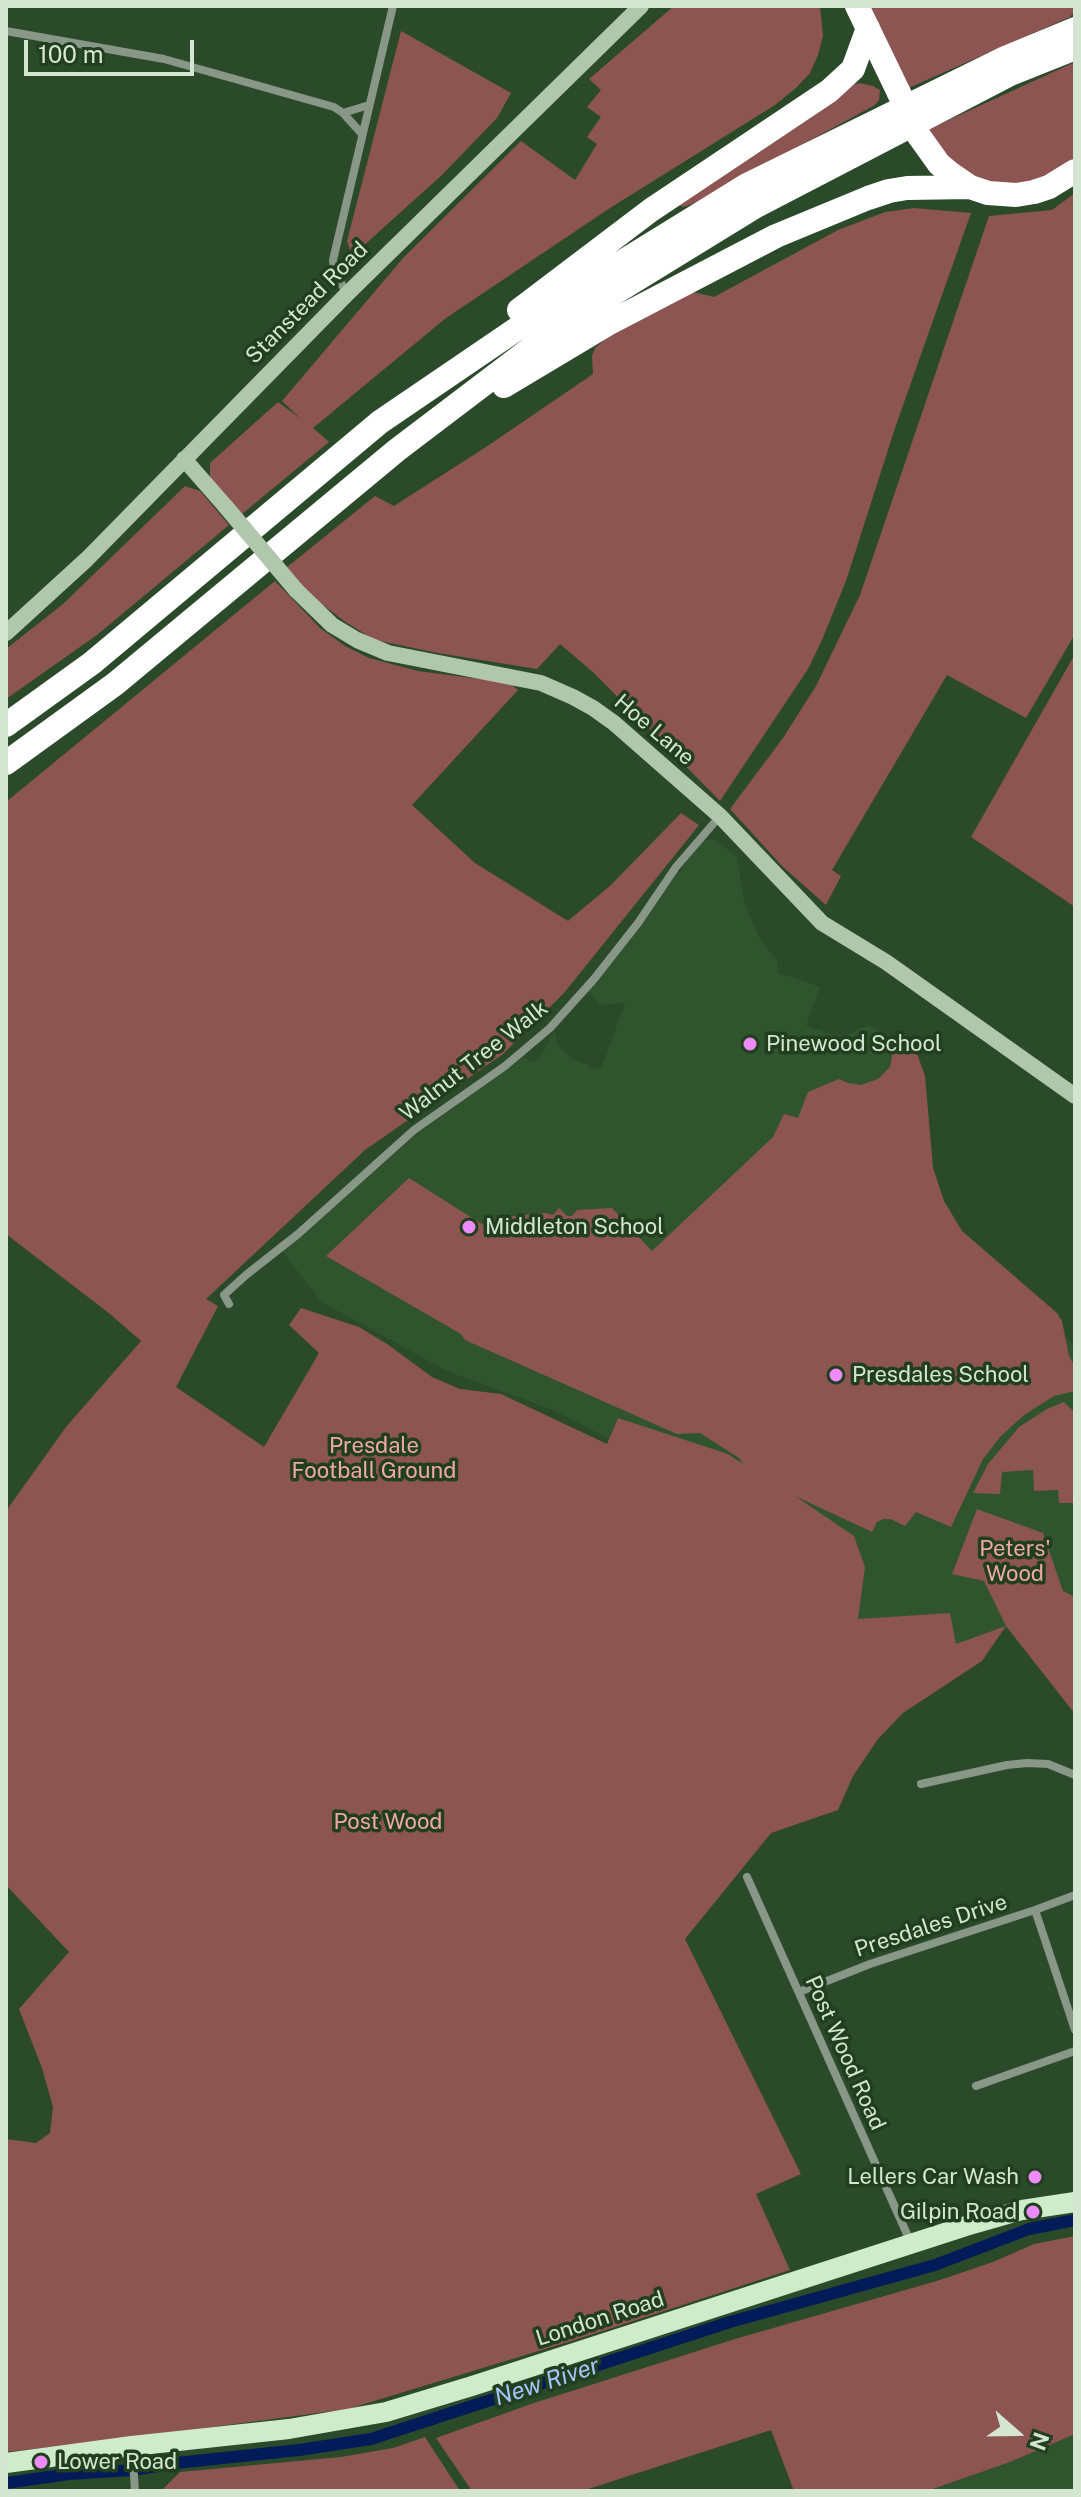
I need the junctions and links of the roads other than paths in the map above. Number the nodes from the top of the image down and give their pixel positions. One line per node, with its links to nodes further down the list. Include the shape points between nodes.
1 (393, 6): 8 (street)
2 (641, 6): 13 (street, Stanstead Road)
3 (857, 6): 4 (highway)
4 (868, 28): 12 (highway, bridge, via 919,136 939,164); 14 (highway, via 853,69 829,91 626,227)
5 (1075, 29): 14 (highway, via 747,185 546,309)
6 (6, 31): 9 (street, via 164,59)
7 (1075, 48): 15 (highway, via 1010,74 756,206 559,327)
8 (369, 105): 9 (street); 10 (street)
9 (343, 113): 10 (street)
10 (362, 134): 13 (street, via 333,260)
11 (1075, 171): 12 (highway, via 1049,187 1016,195)
12 (970, 187): 15 (highway, via 889,191 776,236 611,322)
13 (347, 294): 16 (street, Stanstead Road)
14 (380, 422): 18 (highway, via 92,663)
15 (397, 450): 19 (highway, via 115,684)
16 (184, 459): 17 (street, Stanstead Road); 20 (street, Hoe Lane, bridge, via 332,625 388,653 541,683 573,697 614,723)
17 (6, 633)
18 (6, 725)
19 (6, 763)
20 (720, 816): 21 (street, Hoe Lane, via 822,923); 22 (street, Walnut Tree Walk, via 550,1028 414,1130 224,1295)
21 (1075, 1096)
22 (229, 1304)
23 (1075, 1775): 24 (street, via 1048,1764 1027,1763)
24 (921, 1784)
25 (747, 1877): 28 (street, Post Wood Road)
26 (1075, 1895): 27 (street, Presdales Drive)
27 (1035, 1910): 28 (street, Presdales Drive); 29 (street)
28 (799, 1992): 33 (street, Post Wood Road)
29 (1075, 2030)
30 (1075, 2051): 31 (street)
31 (976, 2086)
32 (1075, 2202): 33 (main road, London Road, via 1000,2215)
33 (911, 2243): 34 (main road, London Road, via 417,2404)
34 (133, 2454): 35 (main road, London Road); 36 (street)
35 (6, 2463)
36 (135, 2491)

